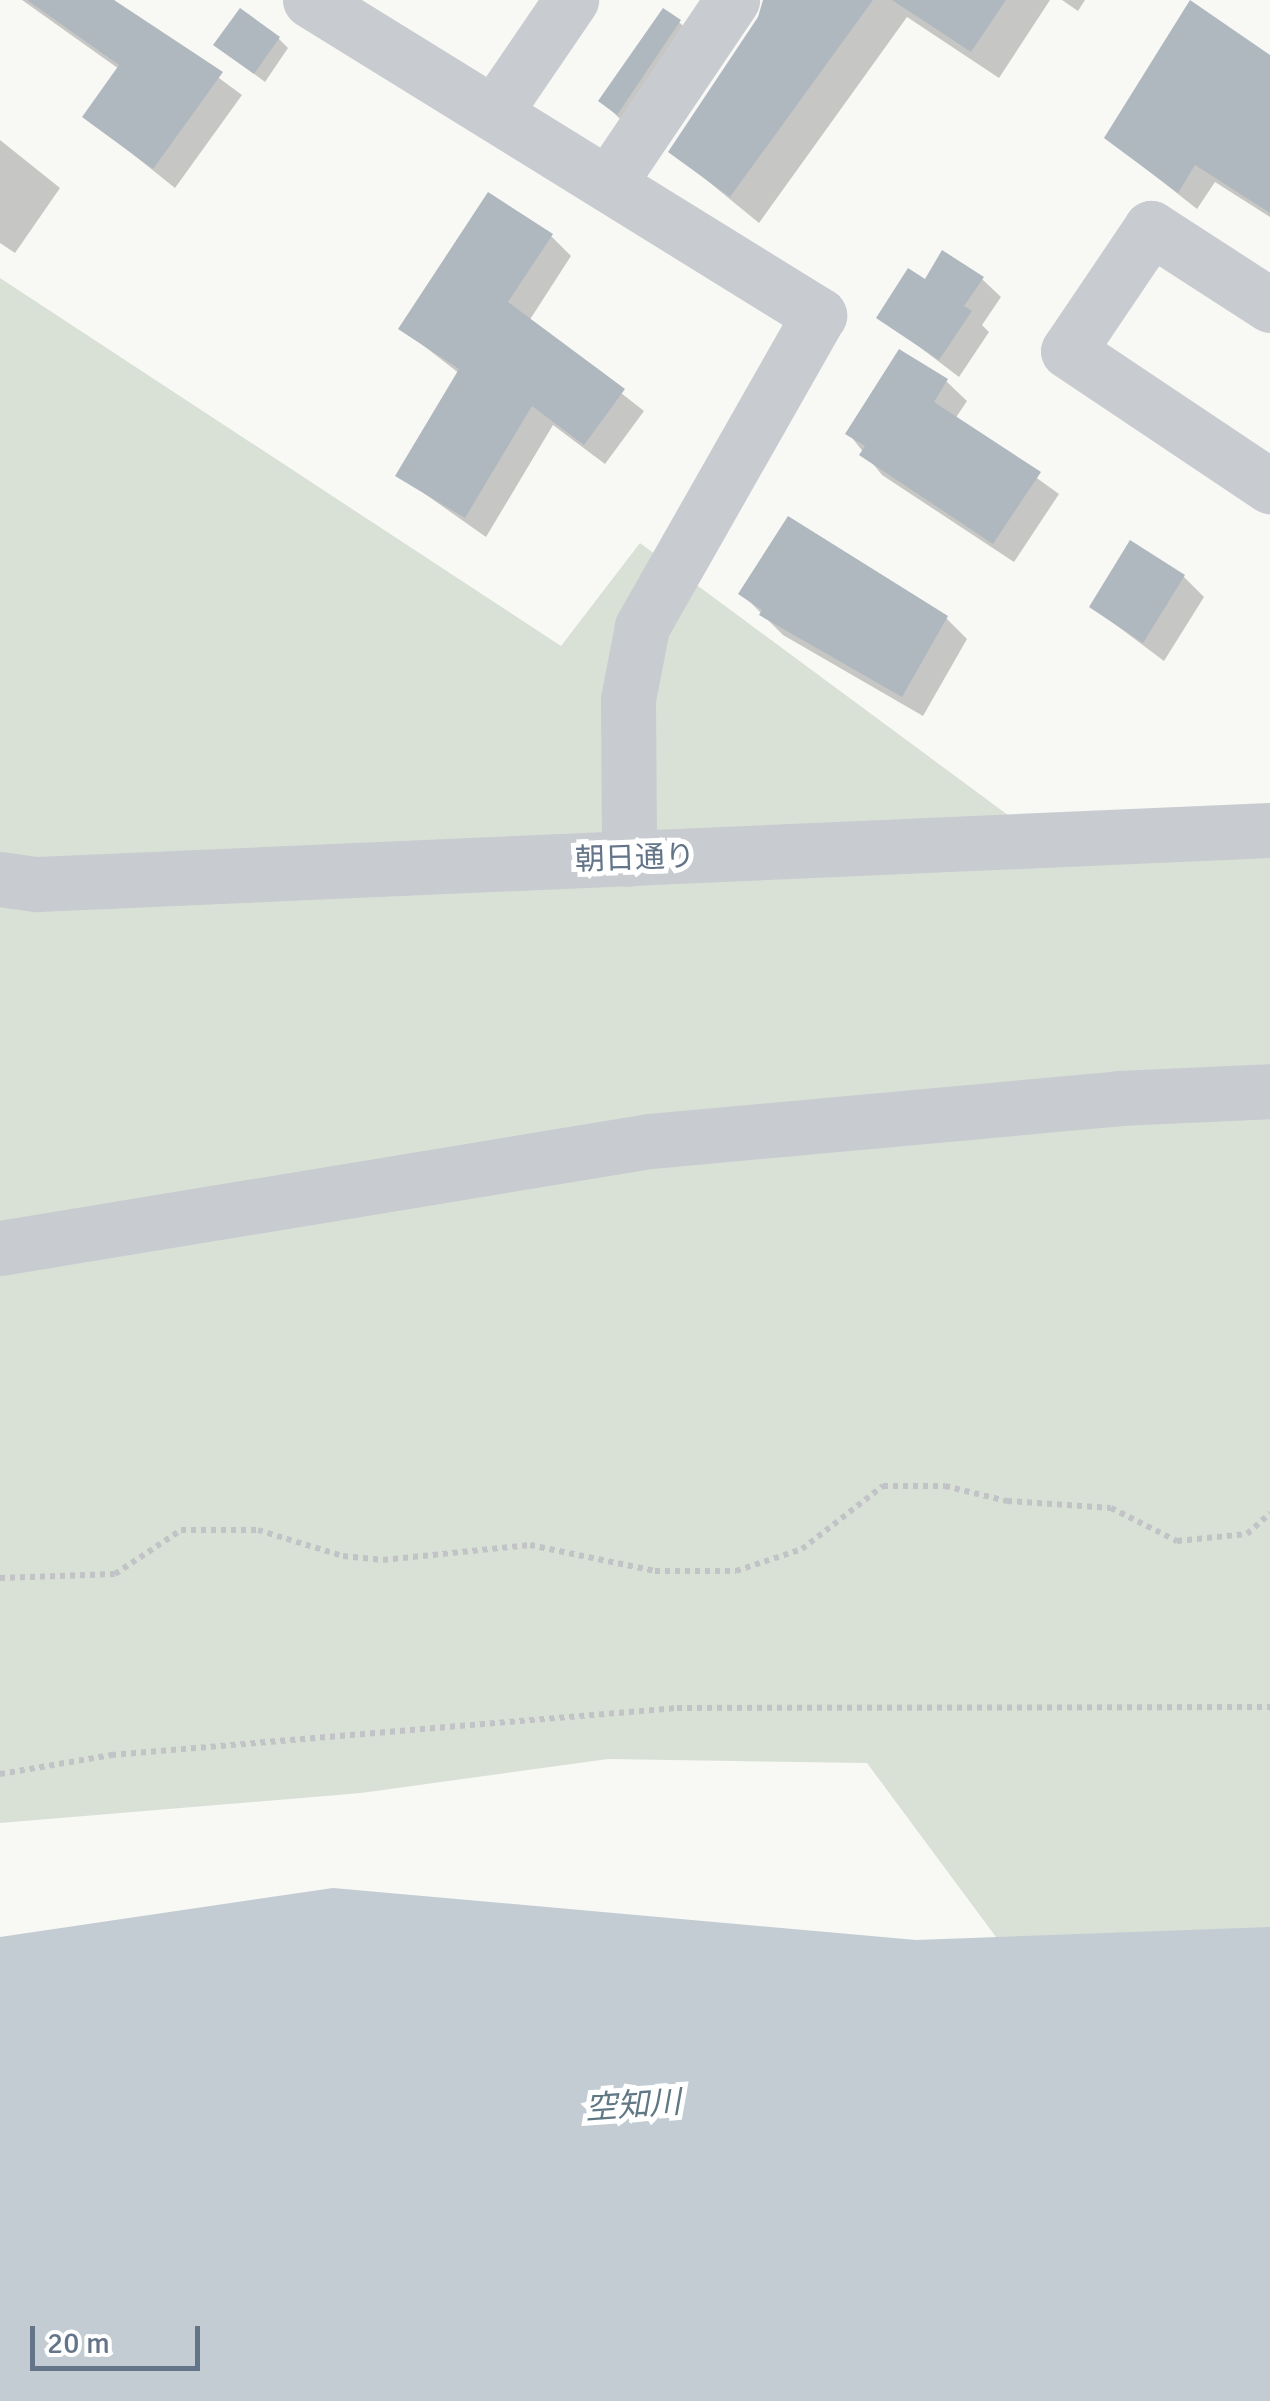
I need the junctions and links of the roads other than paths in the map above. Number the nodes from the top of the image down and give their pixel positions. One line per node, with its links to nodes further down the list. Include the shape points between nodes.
1 (310, 0): 4 (street)
2 (570, 0): 4 (street)
3 (722, 4): 5 (street)
4 (494, 113): 5 (street)
5 (608, 184): 9 (street, via 819,315 642,628 628,698)
6 (1270, 304): 7 (street, via 1151,228 1068,351)
7 (1270, 486)
8 (1270, 830): 9 (street, 朝日通り)
9 (629, 859): 10 (street, 朝日通り, via 37,884)
10 (0, 880)
11 (1270, 1091): 12 (street, via 650,1141)
12 (0, 1248)

